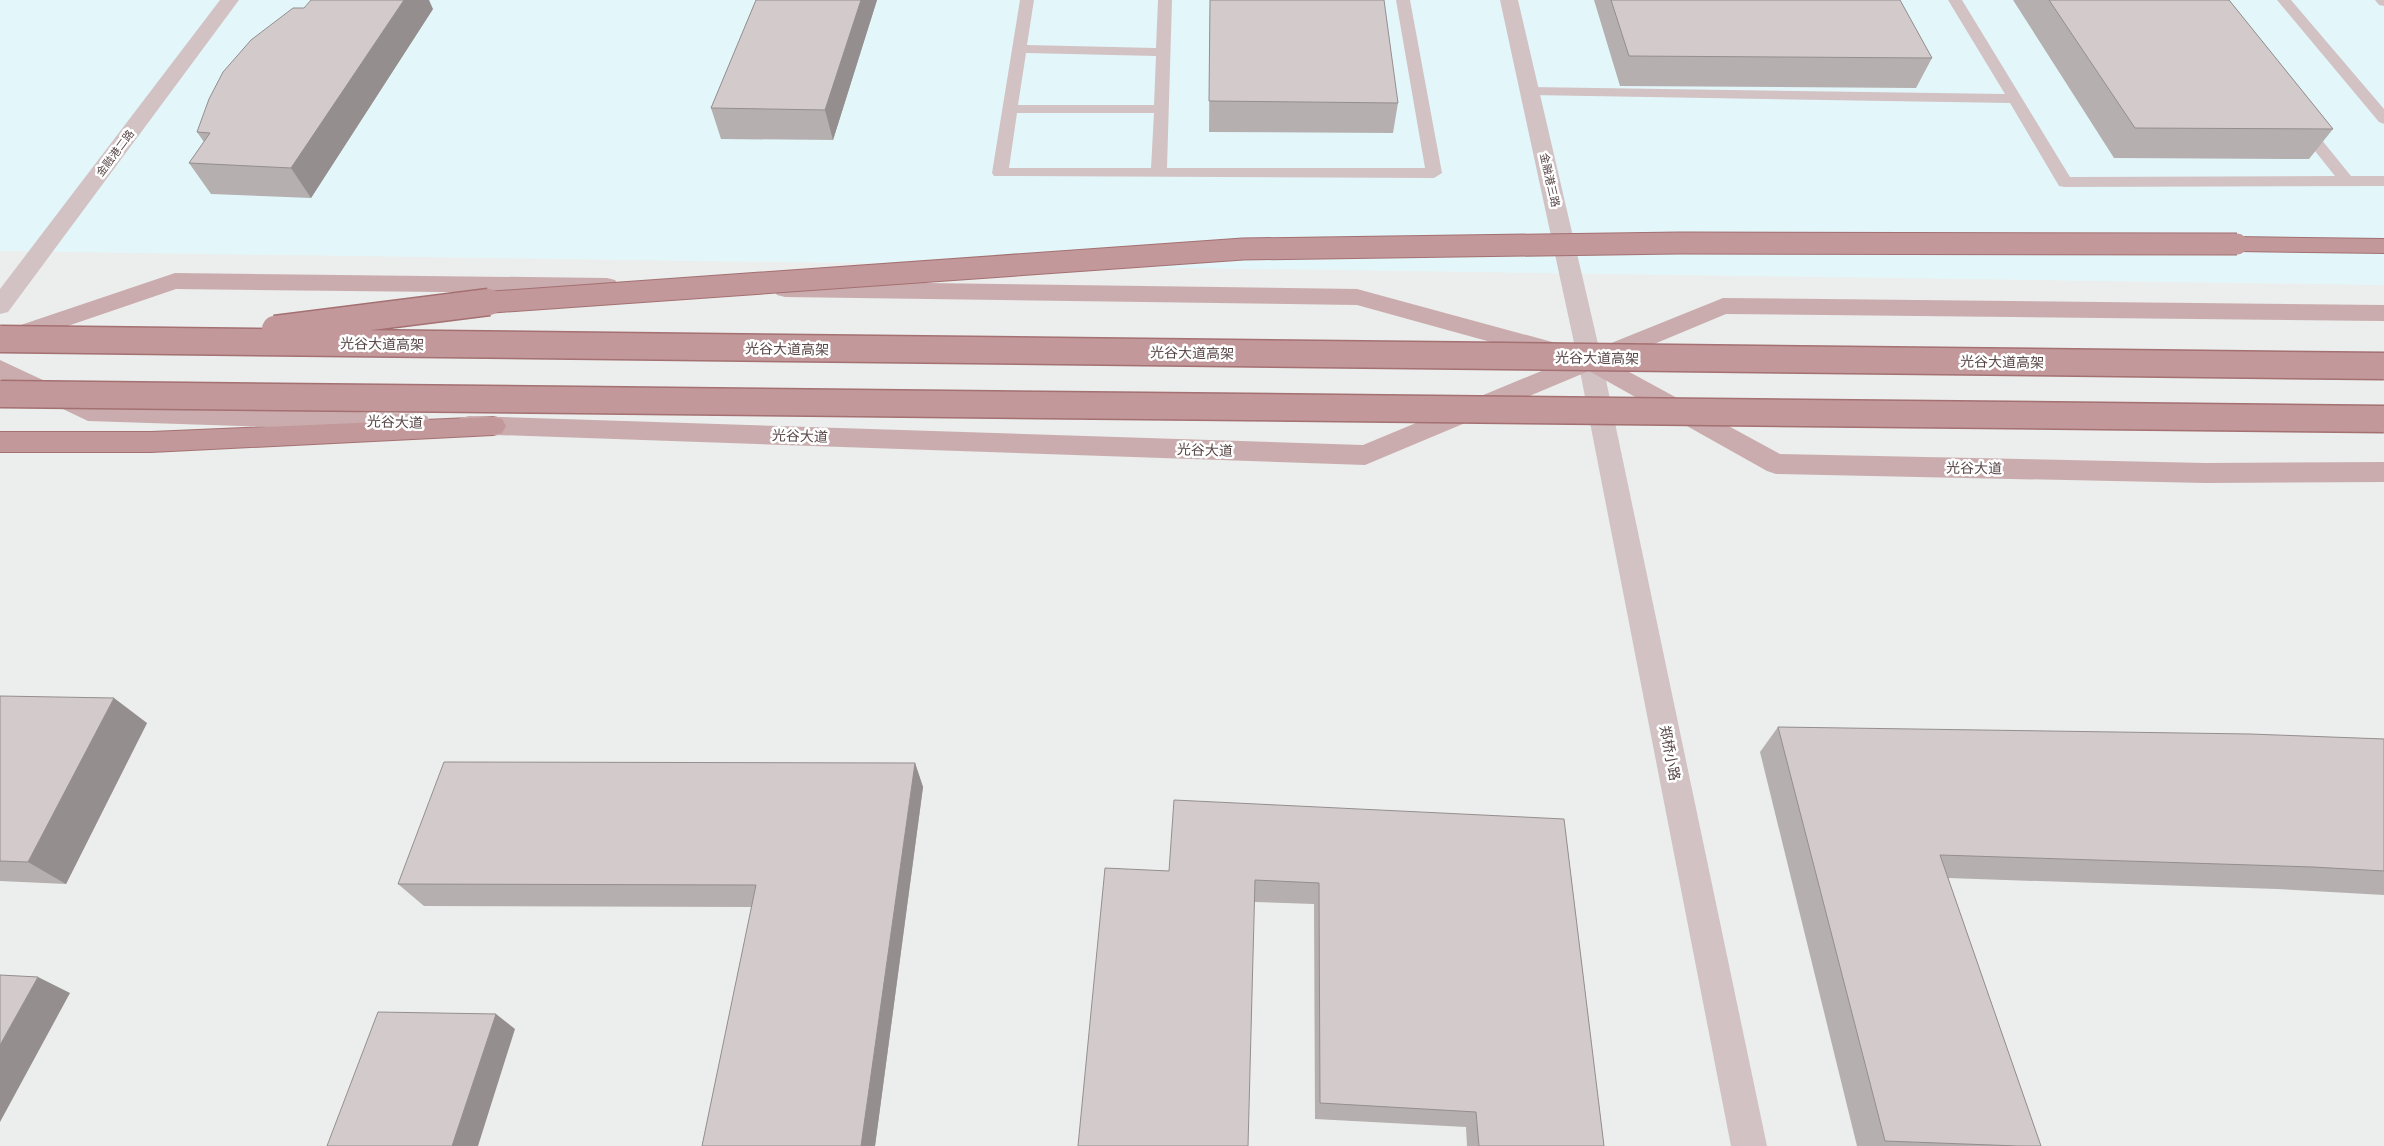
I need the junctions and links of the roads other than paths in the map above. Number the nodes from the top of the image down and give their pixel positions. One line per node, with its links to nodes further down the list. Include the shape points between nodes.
1 (230, 0): 20 (street, 金融港二路)
2 (1027, 0): 8 (lane)
3 (1165, 0): 9 (lane)
4 (1403, 0): 16 (lane, via 1434,173)
5 (1509, 0): 10 (street, 金融港三路)
6 (1955, 0): 11 (lane)
7 (2284, 0): 15 (lane)
8 (1020, 49): 9 (lane); 12 (lane)
9 (1164, 52): 13 (lane)
10 (1530, 91): 11 (lane); 24 (street, 金融港三路)
11 (2014, 99): 17 (lane, via 2065,182)
12 (1010, 109): 13 (lane); 16 (lane, via 1000,173)
13 (1161, 109): 16 (lane)
14 (2293, 113): 17 (lane)
15 (2384, 118)
16 (1159, 173)
17 (2347, 181): 18 (lane)
18 (2384, 181)
19 (2384, 246): 23 (highway, bridge, via 1679,243 1243,249 499,301)
20 (0, 306)
21 (2384, 313): 24 (main road, 光谷大道, via 1723,306)
22 (0, 340): 23 (highway, 光谷大道高架, bridge); 24 (main road, 光谷大道, via 175,280 1357,297)
23 (171, 342): 25 (highway, 光谷大道高架, bridge)
24 (1590, 361): 29 (main road, 光谷大道, via 1365,455); 31 (main road, 光谷大道, via 1776,464 2206,473); 32 (street, 郑桥小路)
25 (2384, 366)
26 (0, 369): 29 (main road, 光谷大道, via 88,412)
27 (0, 394): 28 (highway, bridge)
28 (2384, 419)
29 (493, 426): 30 (highway, via 151,442)
30 (0, 442)
31 (2384, 472)
32 (1749, 1146)

